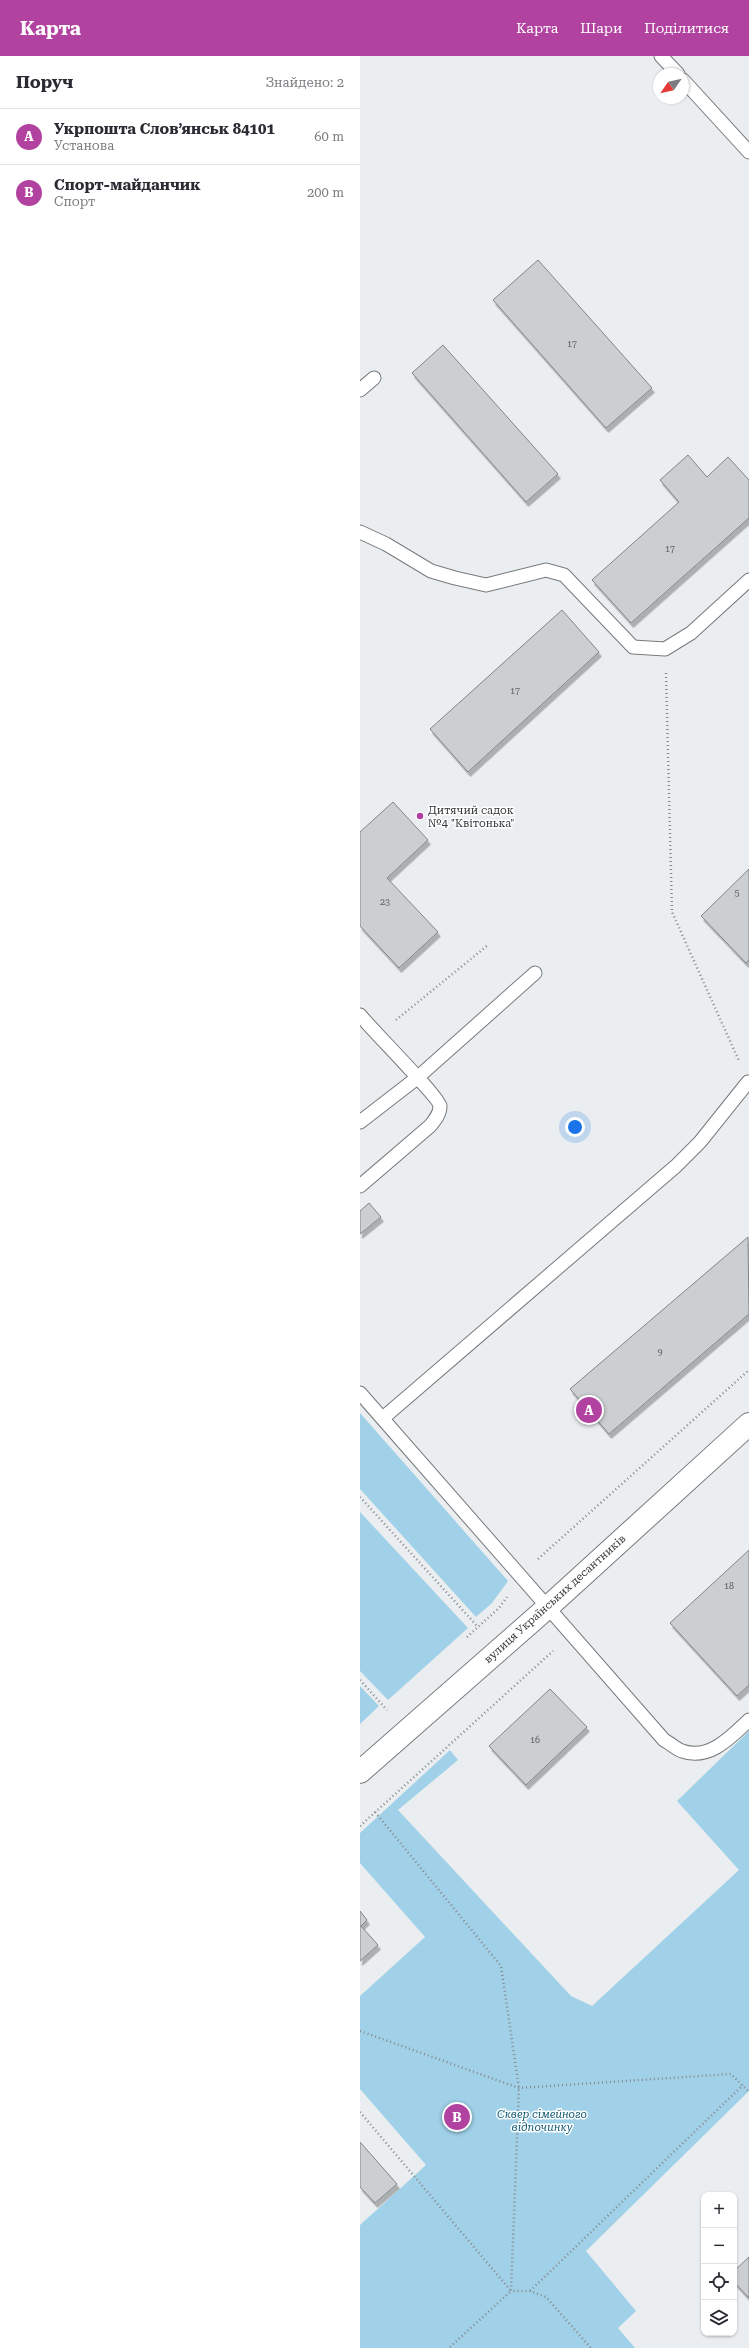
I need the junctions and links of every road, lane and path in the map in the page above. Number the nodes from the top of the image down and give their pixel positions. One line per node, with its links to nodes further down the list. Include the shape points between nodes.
1 (661, 56): 2 (lane)
2 (672, 68)
3 (689, 87): 4 (lane)
4 (749, 152)
5 (374, 378): 6 (lane)
6 (360, 390)
7 (360, 532): 9 (lane, via 431,571 486,585 546,570 564,575 633,647)
8 (749, 580): 9 (lane, via 691,633)
9 (665, 649): 15 (path, via 672,912)
10 (488, 945): 13 (path)
11 (536, 972): 14 (lane)
12 (360, 1015): 13 (lane)
13 (377, 1036): 14 (lane)
14 (417, 1078): 16 (lane); 17 (lane, via 431,1091 440,1106 438,1115 430,1126)
15 (748, 1082): 20 (lane, via 700,1142 676,1166)
16 (360, 1122)
17 (360, 1186)
18 (749, 1370): 23 (path)
19 (360, 1393): 20 (lane)
20 (383, 1418): 23 (lane)
21 (749, 1424): 24 (street, вулиця Українських десантників)
22 (360, 1498): 25 (path)
23 (521, 1575): 24 (lane); 25 (path, via 499,1608)
24 (548, 1607): 26 (lane); 33 (street, вулиця Українських десантників)
25 (478, 1627): 27 (path)
26 (571, 1634): 32 (lane, via 659,1734 682,1751 699,1753 712,1750); 34 (path)
27 (461, 1642)
28 (360, 1680): 30 (path)
29 (392, 1706): 30 (path)
30 (387, 1710): 31 (path)
31 (382, 1715)
32 (749, 1720)
33 (360, 1772)
34 (375, 1812): 35 (path); 38 (path, via 501,1966)
35 (360, 1826)
36 (360, 2031): 38 (path)
37 (743, 2085): 38 (path, via 731,2074); 39 (path); 42 (path)
38 (519, 2088): 41 (path)
39 (749, 2092)
40 (360, 2112): 41 (path)
41 (511, 2291): 42 (path); 43 (path)
42 (530, 2291): 44 (path, via 546,2298)
43 (449, 2348)
44 (591, 2348)

